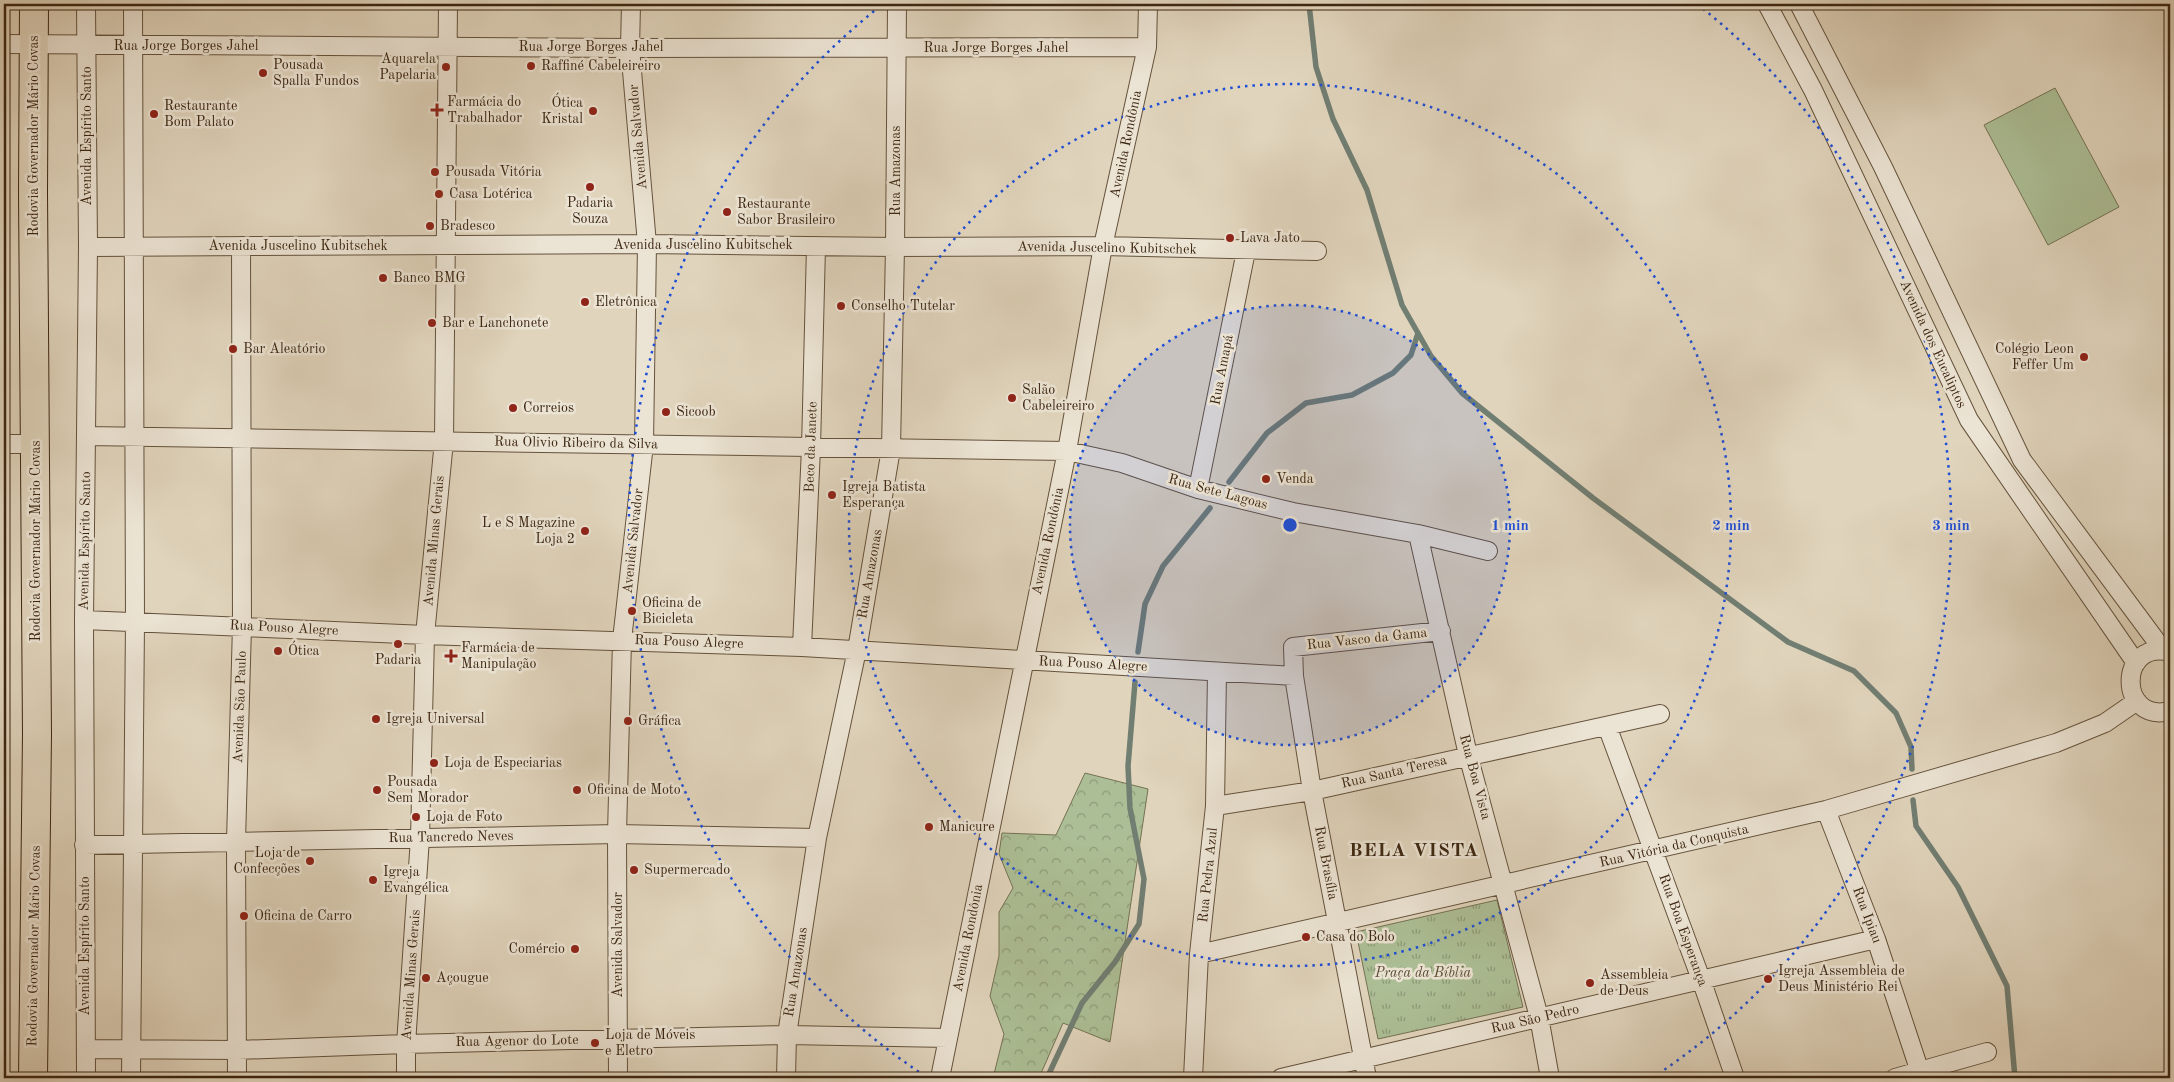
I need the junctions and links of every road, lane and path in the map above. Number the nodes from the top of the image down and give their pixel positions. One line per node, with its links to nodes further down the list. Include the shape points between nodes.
1 (34, 4): 11 (highway, Rodovia Governador Mário Covas)
2 (86, 4): 13 (street, Avenida Espírito Santo)
3 (133, 4): 12 (street)
4 (448, 4): 14 (street, Avenida Minas Gerais)
5 (631, 4): 16 (street, Avenida Salvador)
6 (897, 4): 17 (street, Rua Amazonas)
7 (1148, 4): 15 (street, Avenida Rondônia)
8 (1767, 4): 52 (street, Avenida dos Eucaliptos, via 1813,90 1969,420)
9 (1799, 4): 50 (street, via 1883,167 2022,460)
10 (4, 44): 11 (street, Rua Jorge Borges Jahel)
11 (34, 44): 13 (street, Rua Jorge Borges Jahel); 33 (highway, Rodovia Governador Mário Covas)
12 (133, 45): 13 (street, Rua Jorge Borges Jahel); 14 (street, Rua Jorge Borges Jahel); 24 (street)
13 (86, 46): 23 (street, Avenida Espírito Santo)
14 (447, 46): 16 (street, Rua Jorge Borges Jahel); 19 (street, Avenida Minas Gerais)
15 (1147, 47): 17 (street, Rua Jorge Borges Jahel); 22 (street, Avenida Rondônia)
16 (630, 48): 17 (street, Rua Jorge Borges Jahel); 18 (street, Avenida Salvador)
17 (896, 48): 25 (street, Rua Amazonas)
18 (648, 244): 19 (street, Avenida Juscelino Kubitschek); 21 (street, Avenida Juscelino Kubitschek); 34 (street, Avenida Salvador)
19 (446, 245): 20 (street, Avenida Juscelino Kubitschek); 31 (street, Avenida Minas Gerais)
20 (241, 246): 24 (street, Avenida Juscelino Kubitschek); 30 (street, Avenida São Paulo)
21 (816, 246): 25 (street, Avenida Juscelino Kubitschek); 35 (street, Beco da Janete)
22 (1104, 246): 25 (street, Avenida Juscelino Kubitschek); 26 (street, Avenida Juscelino Kubitschek); 37 (street, Avenida Rondônia)
23 (88, 247): 24 (street, Avenida Juscelino Kubitschek); 28 (street, Avenida Espírito Santo)
24 (133, 247): 29 (street)
25 (895, 248): 36 (street, Rua Amazonas)
26 (1246, 251): 27 (street, Avenida Juscelino Kubitschek); 38 (street, Rua Amapá)
27 (1317, 251)
28 (86, 436): 29 (street, Rua Olivio Ribeiro da Silva); 41 (street, Avenida Espírito Santo)
29 (133, 436): 30 (street, Rua Olivio Ribeiro da Silva); 42 (street)
30 (242, 439): 31 (street, Rua Olivio Ribeiro da Silva); 43 (street, Avenida São Paulo)
31 (444, 441): 34 (street, Rua Olivio Ribeiro da Silva); 45 (street, Avenida Minas Gerais)
32 (4, 444): 33 (street)
33 (35, 444): 86 (highway, Rodovia Governador Mário Covas, via 37,744)
34 (644, 444): 35 (street, Rua Olivio Ribeiro da Silva); 46 (street, Avenida Salvador)
35 (811, 448): 36 (street, Rua Olivio Ribeiro da Silva); 47 (street, Beco da Janete)
36 (891, 448): 37 (street, Rua Olivio Ribeiro da Silva); 49 (street, Rua Amazonas)
37 (1067, 451): 38 (street, Rua Sete Lagoas, via 1122,463); 51 (street, Avenida Rondônia)
38 (1198, 489): 39 (street, Rua Sete Lagoas, via 1293,512)
39 (1418, 534): 40 (street, Rua Sete Lagoas); 44 (street, Rua Boa Vista)
40 (1488, 551)
41 (84, 620): 42 (street, Rua Pouso Alegre); 68 (street, Avenida Espírito Santo)
42 (135, 621): 43 (street, Rua Pouso Alegre); 67 (street)
43 (242, 626): 45 (street, Rua Pouso Alegre); 66 (street, Avenida São Paulo)
44 (1441, 631): 48 (street, Rua Vasco da Gama); 59 (street, Rua Boa Vista)
45 (425, 635): 46 (street, Rua Pouso Alegre); 64 (street, Avenida Minas Gerais)
46 (622, 640): 47 (street, Rua Pouso Alegre); 63 (street, Avenida Salvador)
47 (802, 647): 49 (street, Rua Pouso Alegre)
48 (1294, 647): 54 (street, Rua Brasília)
49 (857, 650): 51 (street, Rua Pouso Alegre); 65 (street, Rua Amazonas)
50 (2167, 651): 52 (street, via 2148,653)
51 (1023, 660): 53 (street, Rua Pouso Alegre); 78 (street, Avenida Rondônia)
52 (2136, 663): 55 (street, via 2130,682)
53 (1217, 672): 54 (street, Rua Pouso Alegre); 61 (street, Rua Pedra Azul)
54 (1294, 676): 60 (street, Rua Brasília)
55 (2137, 701): 56 (street, via 2154,712); 62 (street, Rua Vitória da Conquista, via 2105,723 2056,743)
56 (2170, 711)
57 (1660, 714): 58 (street, Rua Santa Teresa)
58 (1607, 726): 59 (street, Rua Santa Teresa); 69 (street, Rua Boa Esperança)
59 (1468, 755): 60 (street, Rua Santa Teresa); 70 (street, Rua Boa Vista)
60 (1312, 791): 61 (street, Rua Santa Teresa); 71 (street, Rua Brasília)
61 (1215, 806): 73 (street, Rua Pedra Azul)
62 (1826, 810): 69 (street, Rua Vitória da Conquista); 72 (street, Rua Ipiau)
63 (617, 834): 64 (street, Rua Tancredo Neves); 65 (street, Rua Tancredo Neves); 77 (street, Avenida Salvador)
64 (420, 838): 66 (street, Rua Tancredo Neves); 79 (street, Avenida Minas Gerais)
65 (817, 838): 76 (street, Rua Amazonas)
66 (236, 841): 67 (street, Rua Tancredo Neves); 82 (street, Avenida São Paulo)
67 (132, 842): 68 (street, Rua Tancredo Neves); 81 (street)
68 (84, 845): 80 (street, Avenida Espírito Santo)
69 (1654, 851): 70 (street, Rua Vitória da Conquista); 74 (street, Rua Boa Esperança)
70 (1505, 885): 71 (street, Rua Vitória da Conquista); 75 (street, Rua Boa Vista)
71 (1338, 923): 73 (street, Rua Vitória da Conquista); 84 (street, Rua Brasília)
72 (1876, 939): 74 (street, Rua São Pedro); 85 (street, Rua Ipiau)
73 (1199, 954): 94 (street, Rua Pedra Azul)
74 (1702, 982): 75 (street, Rua São Pedro); 98 (street, Rua Boa Esperança)
75 (1539, 1017): 84 (street, Rua São Pedro); 97 (street, Rua Boa Vista)
76 (787, 1035): 77 (street, Rua Agenor do Lote); 78 (street, Rua Agenor do Lote); 92 (street, Rua Amazonas)
77 (618, 1038): 79 (street, Rua Agenor do Lote); 91 (street, Avenida Salvador)
78 (948, 1038): 93 (street, Avenida Rondônia)
79 (406, 1044): 82 (street, Rua Agenor do Lote); 90 (street, Avenida Minas Gerais)
80 (86, 1049): 81 (street, Rua Agenor do Lote); 87 (street, Avenida Espírito Santo)
81 (132, 1049): 82 (street, Rua Agenor do Lote); 88 (street)
82 (238, 1050): 89 (street, Avenida São Paulo)
83 (1987, 1052): 85 (street)
84 (1363, 1058): 95 (street, Rua São Pedro); 96 (street, Rua Brasília)
85 (1921, 1075): 99 (street)
86 (33, 1078)
87 (86, 1078)
88 (131, 1078)
89 (237, 1078)
90 (406, 1078)
91 (618, 1078)
92 (786, 1078)
93 (940, 1078)
94 (1193, 1078)
95 (1281, 1078)
96 (1368, 1078)
97 (1550, 1078)
98 (1735, 1078)
99 (1894, 1078)

